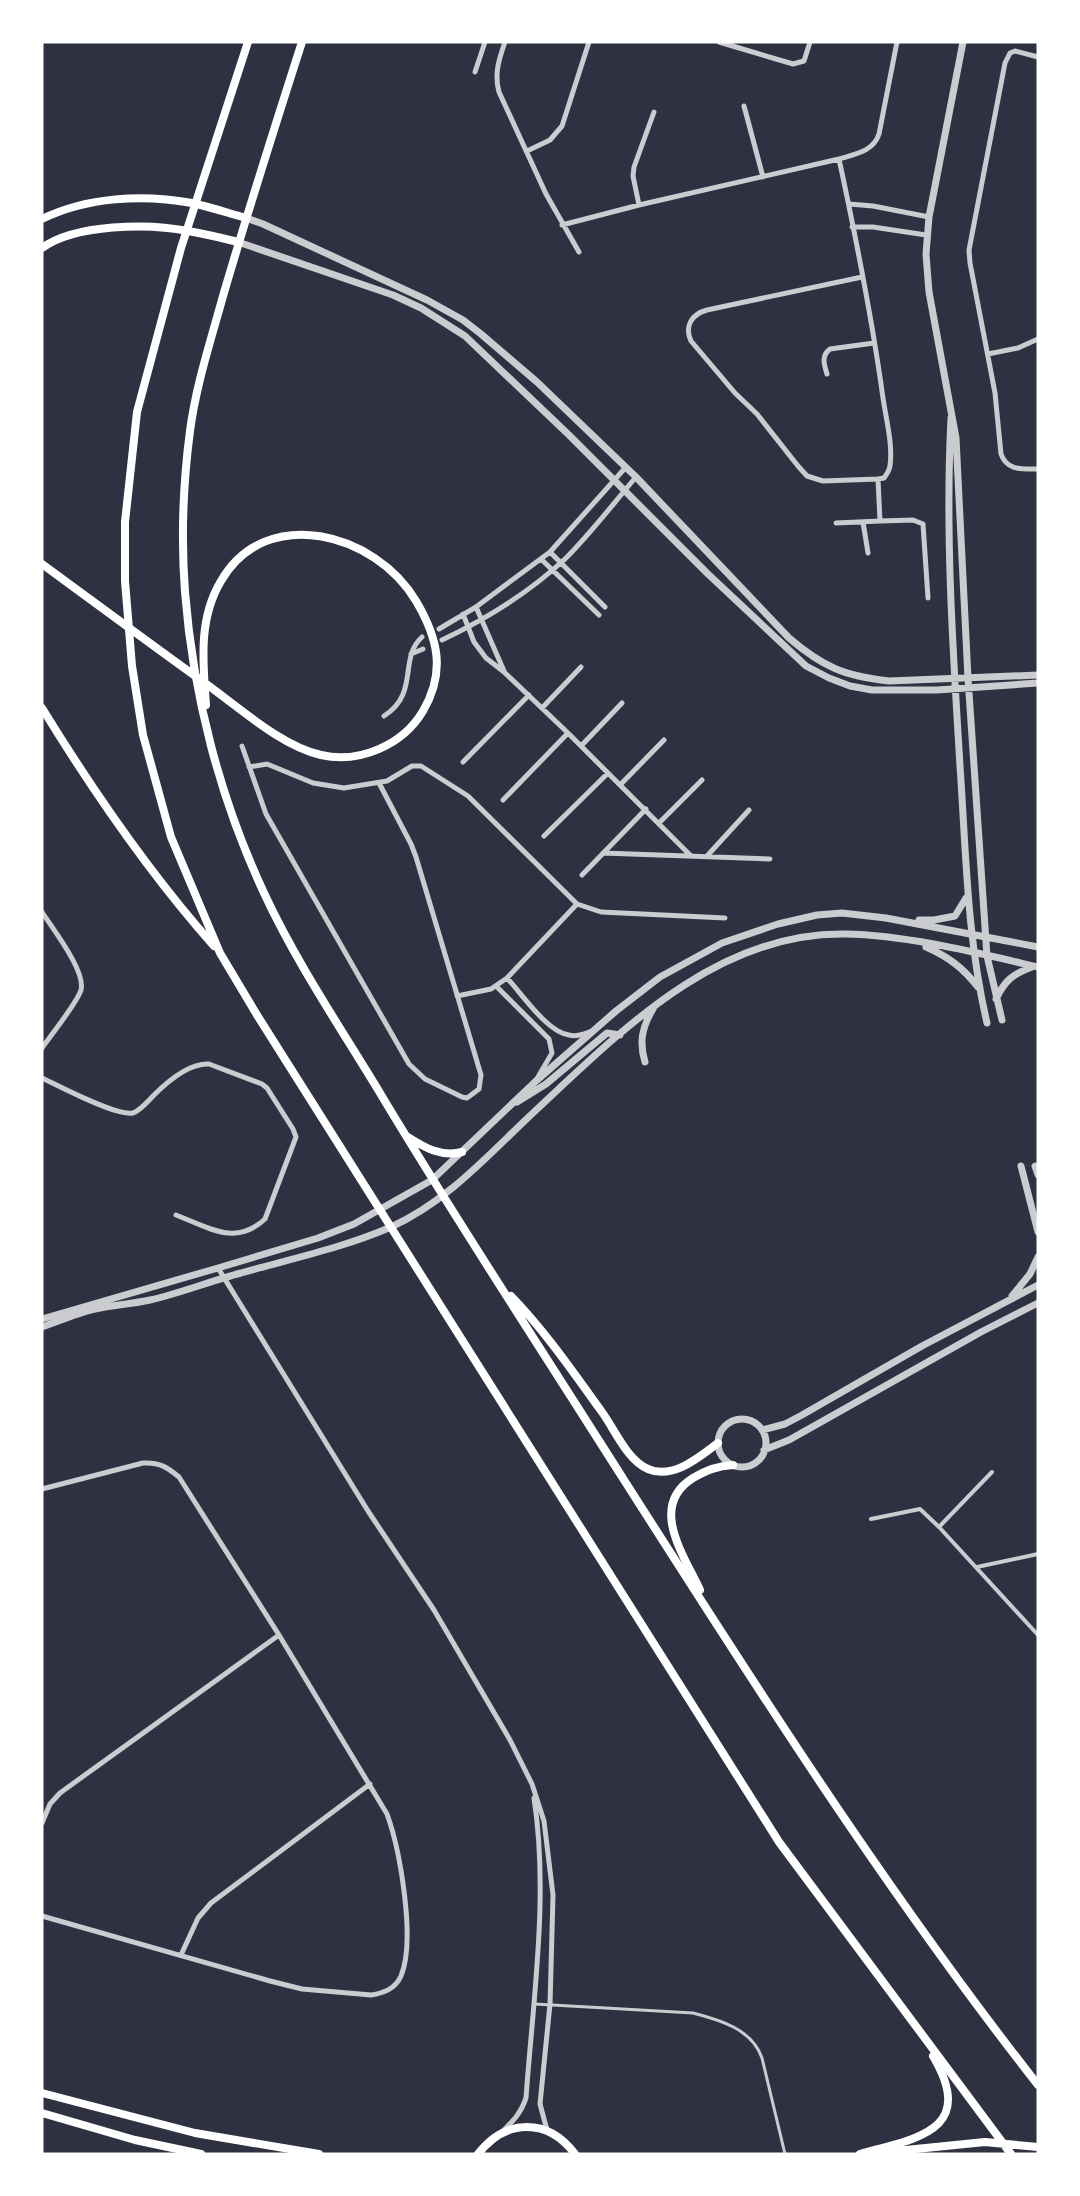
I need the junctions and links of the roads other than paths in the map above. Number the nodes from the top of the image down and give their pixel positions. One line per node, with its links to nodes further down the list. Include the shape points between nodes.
1 (248, 42): 17 (main road)
2 (302, 42): 21 (main road)
3 (485, 42): 11 (street)
4 (505, 42): 14 (street, via 495,80)
5 (589, 42): 14 (street, via 562,126 550,140)
6 (719, 42): 7 (street, via 793,64 804,61)
7 (810, 42)
8 (897, 42): 15 (street, via 877,141 868,149)
9 (963, 42): 20 (street)
10 (1038, 57): 33 (street, via 1015,51 1005,63 969,250)
11 (476, 72)
12 (744, 106): 16 (street)
13 (654, 112): 19 (street, via 634,167)
14 (527, 151): 23 (street)
15 (839, 159): 16 (street); 18 (street)
16 (763, 177): 19 (street)
17 (195, 203): 21 (main road); 22 (main road, via 127,199 96,202); 25 (main road)
18 (849, 204): 20 (street); 24 (street)
19 (639, 205): 23 (street)
20 (929, 217): 26 (street)
21 (246, 218): 27 (main road); 36 (street, via 407,290 463,320 506,353)
22 (42, 219)
23 (562, 225): 29 (street)
24 (852, 226): 26 (street); 30 (street)
25 (186, 230): 27 (main road); 28 (main road, via 99,229 69,235); 106 (main road, via 137,412 125,522 125,581 143,735 171,837)
26 (926, 236): 35 (street, via 929,292)
27 (238, 242): 40 (street, via 393,296 444,322 488,357); 77 (main road, via 199,380 186,480 185,587 191,653)
28 (42, 248)
29 (579, 252)
30 (862, 277): 32 (street); 39 (street, via 700,312 692,318 687,334 807,476 823,481)
31 (1038, 339): 33 (street)
32 (874, 343): 34 (street, via 830,349 823,362); 39 (street, via 890,448 888,473)
33 (988, 354): 37 (street, via 1004,462 1010,467)
34 (827, 374)
35 (951, 409): 66 (street, via 959,469); 67 (street, via 950,555)
36 (626, 467): 38 (street); 40 (street)
37 (1038, 469)
38 (636, 477): 41 (street); 67 (street, via 763,612 809,655 837,671 869,679)
39 (878, 479): 42 (street)
40 (614, 480): 41 (street); 45 (street)
41 (625, 490): 48 (street); 70 (street, via 806,666 850,686 872,690)
42 (880, 521): 44 (street); 51 (street, via 913,520 923,524)
43 (836, 522): 44 (street)
44 (863, 522): 46 (street)
45 (550, 552): 47 (street); 48 (street)
46 (868, 553)
47 (541, 559): 50 (street); 52 (street)
48 (560, 563): 50 (street); 53 (street)
49 (42, 564): 77 (main road, via 96,604 238,708 290,743 338,758 388,745 404,734 429,701 437,653 429,625 413,595 386,566 358,548 323,536 291,535 246,552 233,562 220,582 204,628 203,665)
50 (552, 570): 55 (street); 56 (street)
51 (928, 598)
52 (476, 607): 54 (street); 56 (street)
53 (605, 607)
54 (463, 614): 57 (street); 58 (street)
55 (598, 615)
56 (483, 620): 57 (street); 64 (street)
57 (468, 627): 60 (street); 64 (street, via 479,650)
58 (439, 629)
59 (422, 637): 62 (street)
60 (442, 640)
61 (423, 649): 62 (street)
62 (411, 654): 75 (street, via 403,695 394,710)
63 (581, 667): 74 (street)
64 (504, 672): 71 (street)
65 (1038, 675): 66 (street)
66 (968, 678): 67 (street); 69 (street)
67 (955, 679): 70 (street)
68 (1038, 683): 69 (street)
69 (969, 687): 70 (street); 103 (street)
70 (956, 688): 97 (street)
71 (529, 695): 74 (street); 81 (street)
72 (622, 703): 80 (street)
73 (42, 708): 106 (main road, via 119,823)
74 (542, 708): 76 (street)
75 (384, 716)
76 (568, 733): 80 (street); 87 (street)
77 (208, 737): 125 (main road, via 243,845 265,896)
78 (664, 740): 86 (street)
79 (242, 746): 82 (street)
80 (581, 746): 83 (street)
81 (464, 762)
82 (249, 767): 85 (street, via 267,764 323,786 355,788); 113 (street, via 270,822 409,1064 425,1079 467,1098 478,1089 481,1075)
83 (608, 773): 86 (street); 91 (street)
84 (702, 780): 90 (street)
85 (379, 783): 98 (street, via 417,765 448,782 468,796); 113 (street, via 411,844)
86 (621, 784): 88 (street)
87 (503, 801)
88 (646, 809): 90 (street); 92 (street)
89 (749, 810): 94 (street)
90 (659, 823): 93 (street)
91 (544, 836)
92 (603, 852): 93 (street); 96 (street)
93 (692, 856): 94 (street)
94 (707, 856): 95 (street)
95 (770, 859)
96 (582, 875)
97 (968, 896): 101 (street, via 949,918); 102 (street)
98 (577, 904): 100 (street, via 601,912); 110 (street)
99 (42, 912): 120 (street, via 82,982 78,995)
100 (725, 918)
101 (886, 918): 102 (street); 118 (street, via 842,913 817,915 722,943 660,977)
102 (970, 933): 103 (street); 107 (street)
103 (985, 936): 105 (street); 108 (street)
104 (904, 940): 107 (street); 112 (street, via 953,961); 115 (street, via 842,934 779,943 719,965)
105 (1038, 947)
106 (220, 953): 132 (main road)
107 (973, 953): 108 (street); 112 (street)
108 (987, 956): 109 (street); 114 (street)
109 (1036, 967): 114 (street, via 1010,976)
110 (507, 978): 111 (street); 118 (street, via 559,1033 571,1036)
111 (496, 986): 113 (street); 123 (street, via 549,1039 552,1053)
112 (979, 990): 117 (street)
113 (457, 996)
114 (996, 999): 116 (street)
115 (656, 1004): 119 (street); 121 (street, via 642,1034)
116 (1002, 1020)
117 (987, 1023)
118 (593, 1030): 123 (street)
119 (620, 1035): 124 (street, via 607,1033 533,1094); 131 (street)
120 (42, 1048)
121 (645, 1062)
122 (42, 1078): 133 (street, via 123,1113 133,1113 163,1086 202,1064 267,1088 296,1137 265,1219 258,1226 230,1235)
123 (536, 1081): 124 (street)
124 (512, 1104): 126 (street)
125 (405, 1135): 126 (main road, via 436,1152); 130 (main road)
126 (462, 1152): 130 (street)
127 (1021, 1166): 135 (street)
128 (1035, 1166): 129 (street)
129 (1038, 1175)
130 (432, 1180): 131 (main road); 132 (street)
131 (443, 1197): 134 (street); 139 (main road)
132 (381, 1210): 134 (main road); 137 (street, via 318,1238)
133 (176, 1215)
134 (391, 1227): 138 (street); 163 (main road, via 779,1842)
135 (1038, 1232)
136 (1038, 1257): 141 (street)
137 (218, 1268): 138 (street); 143 (street)
138 (224, 1277): 144 (street, via 150,1300 93,1309); 159 (street, via 368,1511 434,1610)
139 (498, 1283): 146 (main road, via 526,1311 639,1464 657,1472 674,1470); 155 (main road)
140 (1038, 1285): 141 (street)
141 (1011, 1298): 145 (street, via 802,1415)
142 (1035, 1306): 147 (street)
143 (42, 1319)
144 (42, 1327)
145 (762, 1430): 146 (street, via 753,1421 738,1419 720,1432); 147 (street)
146 (718, 1443): 148 (street, via 721,1455)
147 (764, 1450): 148 (street, via 749,1466)
148 (733, 1465): 155 (main road, via 709,1469 683,1484 672,1501 670,1515 679,1544)
149 (992, 1472): 152 (street)
150 (42, 1489): 156 (street, via 143,1463 167,1467 179,1477)
151 (871, 1519): 152 (street, via 920,1509)
152 (939, 1527): 154 (street)
153 (1038, 1554): 154 (street)
154 (976, 1567): 157 (street)
155 (714, 1618): 166 (main road, via 821,1783 962,1986)
156 (279, 1635): 158 (street); 160 (street, via 60,1793)
157 (1038, 1635)
158 (370, 1784): 162 (street, via 211,1903 198,1918); 162 (street, via 392,1827 404,1896 405,1958 401,1977 389,1990 371,1995 302,1989)
159 (532, 1785): 164 (street, via 541,1874); 165 (street, via 544,1821 553,1895)
160 (42, 1822)
161 (42, 1916): 162 (street)
162 (181, 1955)
163 (891, 1992): 171 (main road); 178 (main road, via 941,2071 947,2105 930,2131)
164 (533, 2004): 165 (lane); 170 (street, via 522,2110)
165 (550, 2004): 169 (street, via 540,2104); 177 (lane, via 693,2013 744,2033 757,2045 762,2058)
166 (1038, 2085)
167 (42, 2093): 174 (main road, via 195,2133)
168 (42, 2113): 173 (main road)
169 (547, 2130): 170 (main road, via 513,2128); 176 (main road, via 567,2143)
170 (500, 2134): 175 (main road)
171 (1003, 2143): 172 (main road); 179 (main road); 180 (main road)
172 (1038, 2147)
173 (201, 2154)
174 (319, 2154)
175 (478, 2154)
176 (575, 2154)
177 (785, 2154)
178 (860, 2154)
179 (870, 2154)
180 (1011, 2154)

